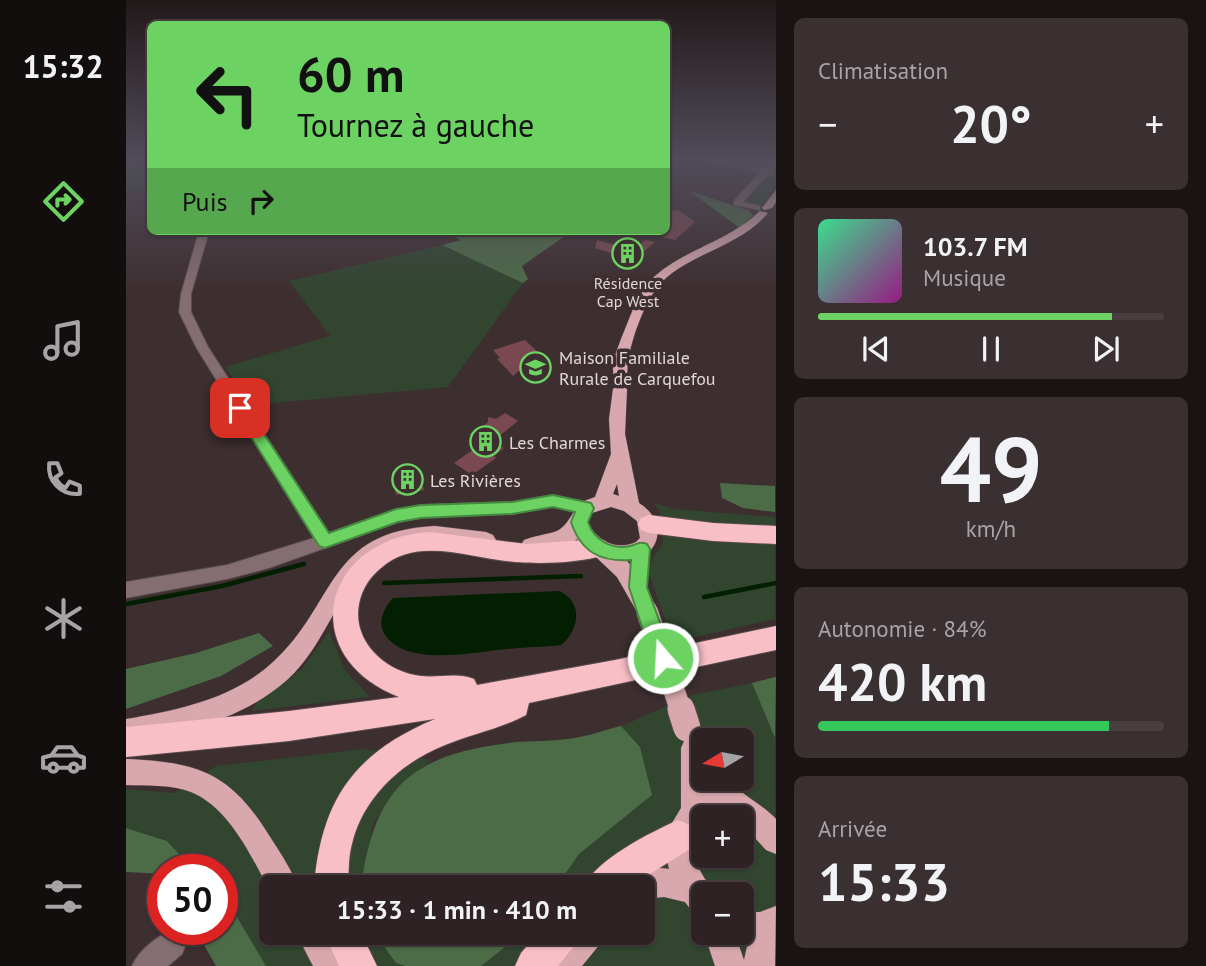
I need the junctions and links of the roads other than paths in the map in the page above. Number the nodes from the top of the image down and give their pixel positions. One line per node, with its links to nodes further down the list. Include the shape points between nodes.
1 (741, 204): 3 (street)
2 (767, 204): 3 (main road)
3 (762, 210): 5 (main road, via 737,237 655,284 644,301 619,368)
4 (203, 235): 10 (street, via 185,312 202,347)
5 (618, 457): 6 (main road); 7 (main road)
6 (631, 506): 7 (main road, via 612,500); 8 (main road)
7 (589, 510): 10 (street, via 553,501 512,508 421,511); 12 (main road, via 584,537); 19 (main road, via 568,535 548,544 506,544 433,532 384,543 350,569 310,637 260,686 171,722)
8 (649, 524): 9 (highway); 11 (main road, via 648,542)
9 (775, 535)
10 (325, 541): 14 (street, via 227,572)
11 (641, 549): 12 (main road, via 624,554); 13 (main road)
12 (600, 550): 13 (main road); 17 (highway, via 517,553 447,542 399,545 363,569 352,584 344,621 349,642 362,662 378,675 407,687 443,690 585,671)
13 (638, 587): 20 (main road, bridge)
14 (126, 590)
15 (775, 638): 17 (highway)
16 (775, 651): 18 (highway)
17 (600, 675): 21 (highway, via 410,709)
18 (516, 705): 22 (highway); 33 (highway, via 498,716 414,744 380,764 348,807 335,845)
19 (126, 731)
20 (691, 736)
21 (126, 742)
22 (126, 754)
23 (126, 772): 32 (main road, via 164,774 201,783 224,800 251,831)
24 (691, 781): 30 (main road)
25 (721, 791): 27 (main road)
26 (715, 805): 27 (main road)
27 (732, 805)
28 (754, 818): 31 (main road)
29 (691, 820): 30 (main road)
30 (686, 823): 34 (highway); 36 (main road, via 681,864)
31 (775, 839)
32 (277, 875)
33 (332, 875)
34 (616, 875)
35 (655, 882): 37 (main road, via 671,882)
36 (691, 884)
37 (691, 894)
38 (775, 921): 39 (main road); 52 (main road, via 763,944)
39 (754, 928)
40 (172, 945): 46 (street)
41 (318, 945): 47 (main road)
42 (348, 945): 48 (highway)
43 (551, 945): 49 (highway)
44 (579, 945): 50 (main road)
45 (723, 945): 51 (main road)
46 (146, 966)
47 (331, 966)
48 (358, 966)
49 (534, 966)
50 (562, 966)
51 (731, 966)
52 (759, 966)

